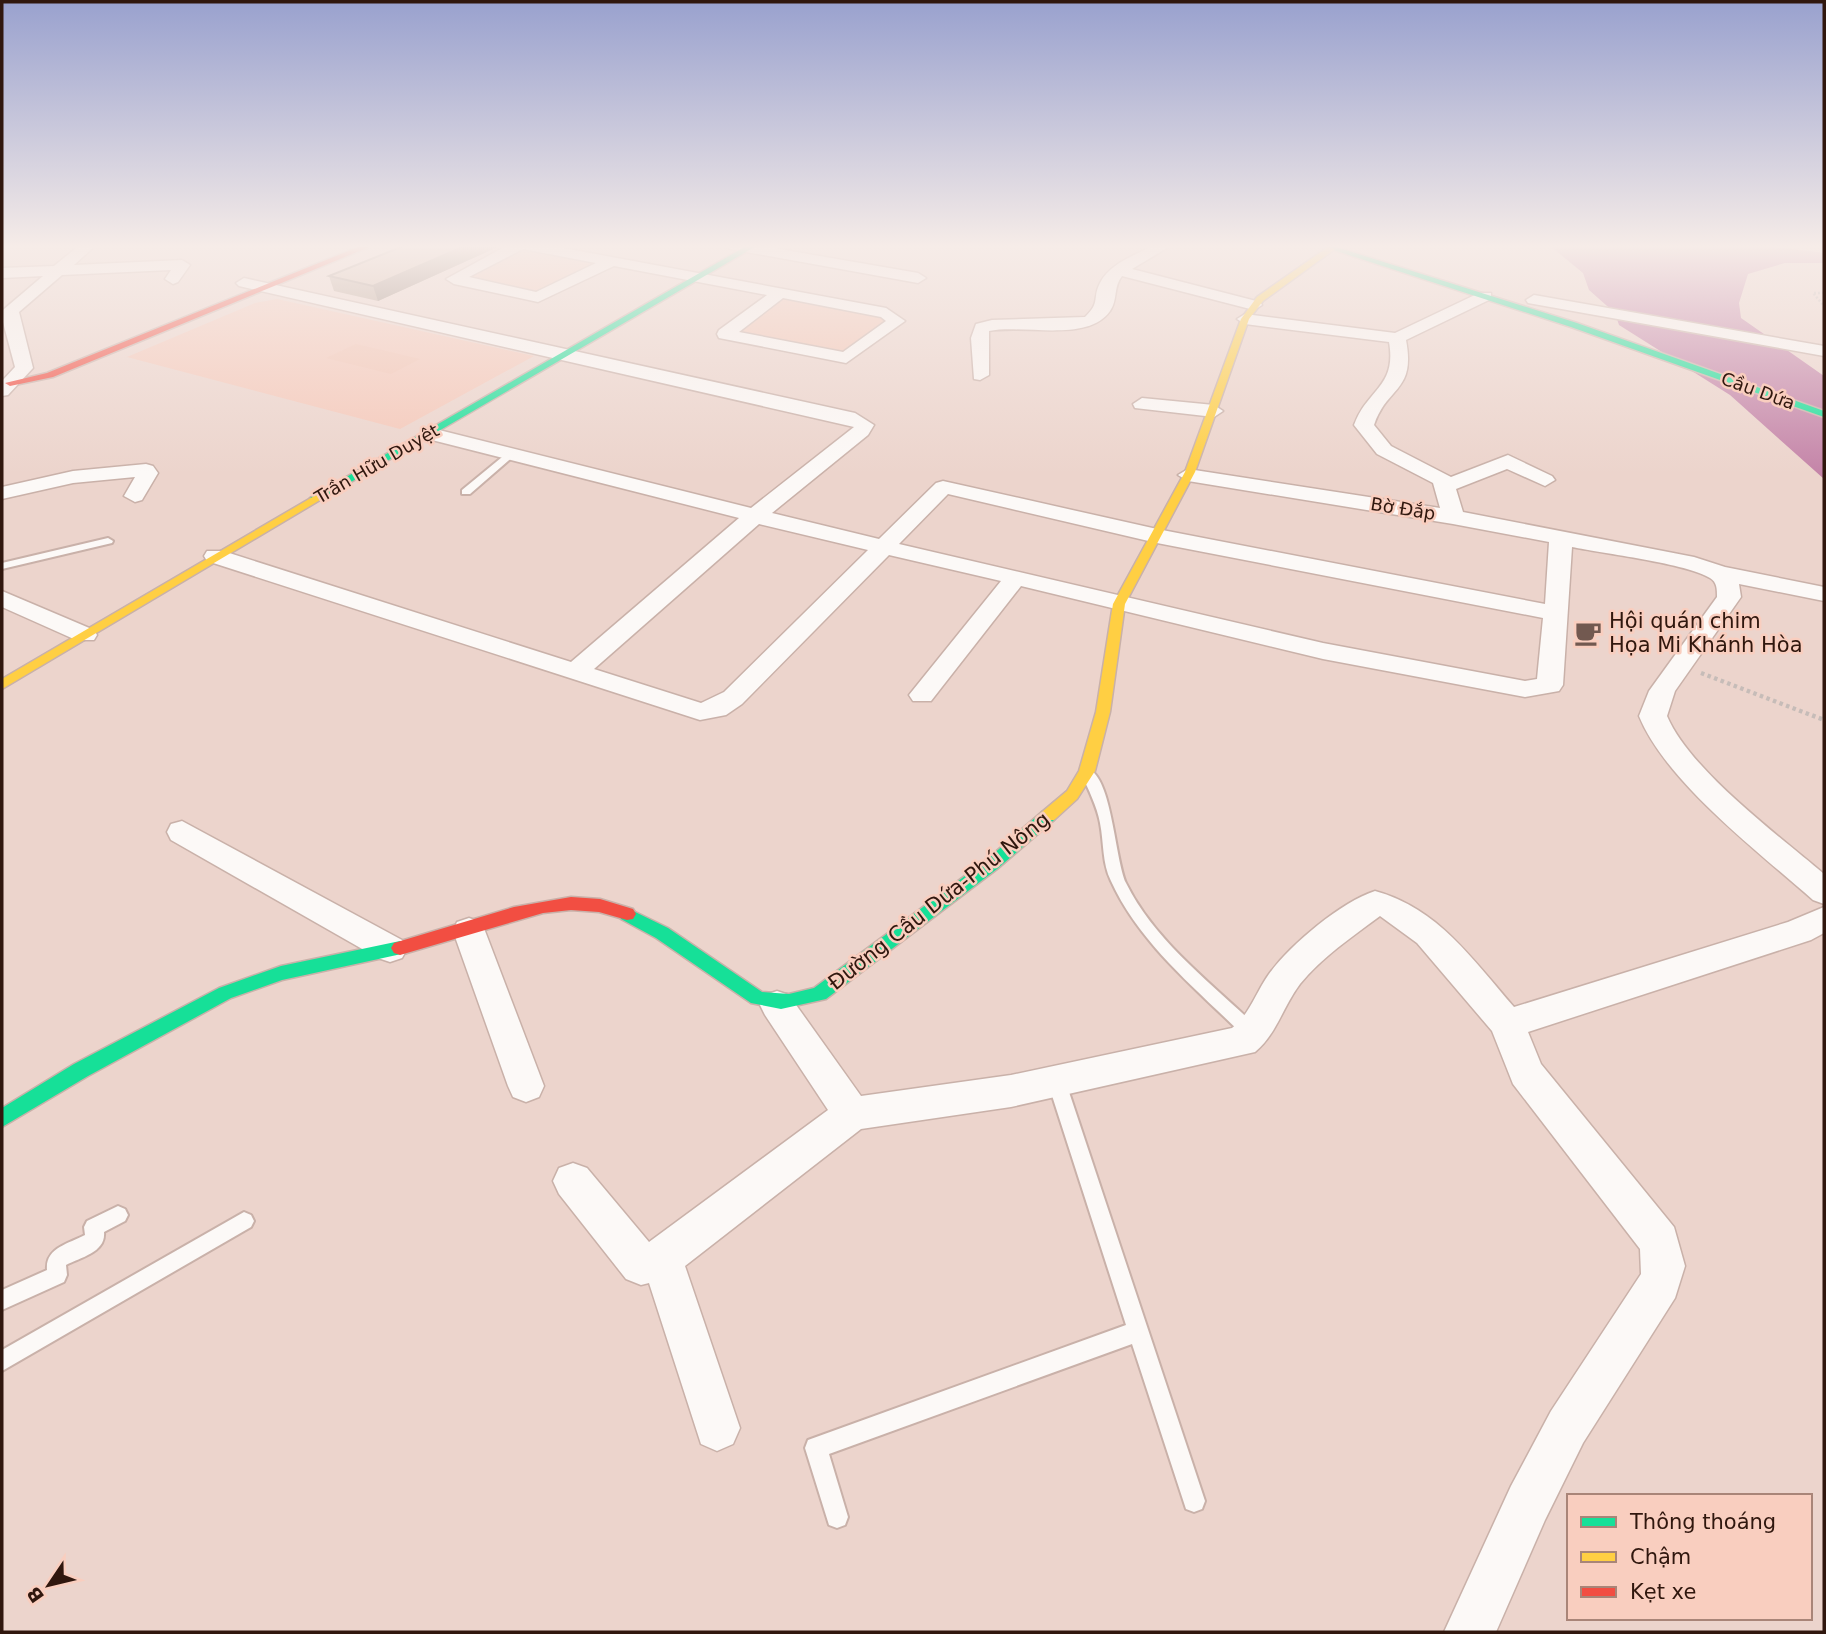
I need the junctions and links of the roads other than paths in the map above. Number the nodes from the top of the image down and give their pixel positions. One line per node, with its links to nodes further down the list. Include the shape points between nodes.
1 (11, 321): 20 (street)
2 (147, 321): 15 (street)
3 (184, 321): 17 (street)
4 (414, 321): 19 (street)
5 (625, 321): 19 (street, Trần Hữu Duyệt)
6 (739, 321): 7 (street, via 725,331 728,336 846,358)
7 (897, 321)
8 (1088, 321): 21 (street, via 982,328)
9 (1246, 321): 25 (street, Đường Cầu Dứa-Phú Nông)
10 (1302, 321): 16 (street)
11 (1432, 321): 16 (street)
12 (1560, 321): 26 (street, Cầu Dứa)
13 (1612, 321): 23 (street, Cầu Dứa)
14 (1641, 321): 18 (street)
15 (112, 335): 17 (street); 20 (street)
16 (1397, 338): 31 (street, Bờ Đắp, via 1398,374 1364,425 1384,450 1437,474)
17 (134, 341): 22 (street)
18 (1824, 351)
19 (566, 356): 27 (street, Trần Hữu Duyệt); 35 (street, via 855,419 864,425)
20 (24, 368): 22 (street)
21 (980, 375)
22 (5, 388)
23 (1824, 399)
24 (1142, 404): 25 (street)
25 (1214, 411): 29 (street, Đường Cầu Dứa-Phú Nông)
26 (1824, 414)
27 (431, 433): 28 (street); 41 (street, Trần Hữu Duyệt)
28 (510, 455): 32 (lane); 35 (street)
29 (1188, 475): 36 (street, Bờ Đắp); 37 (street, Đường Cầu Dứa-Phú Nông)
30 (1545, 480): 31 (street, via 1508,461)
31 (1446, 486): 36 (street, Bờ Đắp)
32 (466, 492)
33 (2, 493): 34 (street, via 146,470)
34 (135, 496)
35 (754, 516): 40 (street); 50 (street)
36 (1453, 517): 38 (street)
37 (1157, 536): 40 (street, via 943,487); 47 (street, Đường Cầu Dứa-Phú Nông); 48 (street)
38 (1561, 537): 43 (street, via 1670,558); 48 (street)
39 (108, 541): 42 (lane)
40 (880, 548): 44 (street); 50 (street, via 717,709 700,712)
41 (215, 556): 49 (street, Trần Hữu Duyệt); 50 (street)
42 (2, 566)
43 (1719, 573): 45 (street); 55 (street, via 1729,586 1729,597 1662,691 1655,722 1699,778)
44 (1014, 580): 47 (street); 52 (street)
45 (1824, 594)
46 (2, 598): 49 (street)
47 (1119, 604): 48 (street, via 1323,650 1538,689 1550,685); 53 (street, Đường Cầu Dứa-Phú Nông, via 1103,712)
48 (1556, 613)
49 (85, 635): 51 (street, Trần Hữu Duyệt)
50 (576, 671)
51 (2, 685)
52 (922, 695)
53 (1087, 771): 59 (street, Đường Cầu Dứa-Phú Nông, via 1072,795 991,865 837,982 820,994); 61 (lane, via 1108,827 1108,854 1118,882 1139,916 1186,970)
54 (181, 832): 58 (street)
55 (1824, 892)
56 (1824, 919): 60 (street)
57 (469, 931): 58 (street); 59 (street, via 521,912 575,900 605,905 647,925 738,987); 63 (street)
58 (390, 949): 65 (street, via 334,958 258,979 200,1004)
59 (777, 1005): 64 (street)
60 (1507, 1024): 61 (street, via 1419,926 1388,904 1374,903 1298,965 1280,985); 76 (street, via 1526,1073 1639,1212 1659,1241 1664,1266 1660,1283 1561,1438)
61 (1253, 1034): 62 (street, via 1242,1041 1180,1056)
62 (1056, 1079): 64 (street, via 949,1102); 71 (lane)
63 (526, 1086)
64 (852, 1115): 69 (street)
65 (2, 1118)
66 (573, 1181): 69 (street, via 641,1265)
67 (118, 1215): 70 (lane, via 94,1227 95,1240 56,1260 57,1275)
68 (244, 1221): 72 (lane)
69 (662, 1258): 73 (street)
70 (2, 1300)
71 (1139, 1331): 74 (lane); 75 (lane, via 816,1448)
72 (2, 1361)
73 (717, 1428)
74 (1194, 1501)
75 (837, 1517)
76 (1469, 1632)

